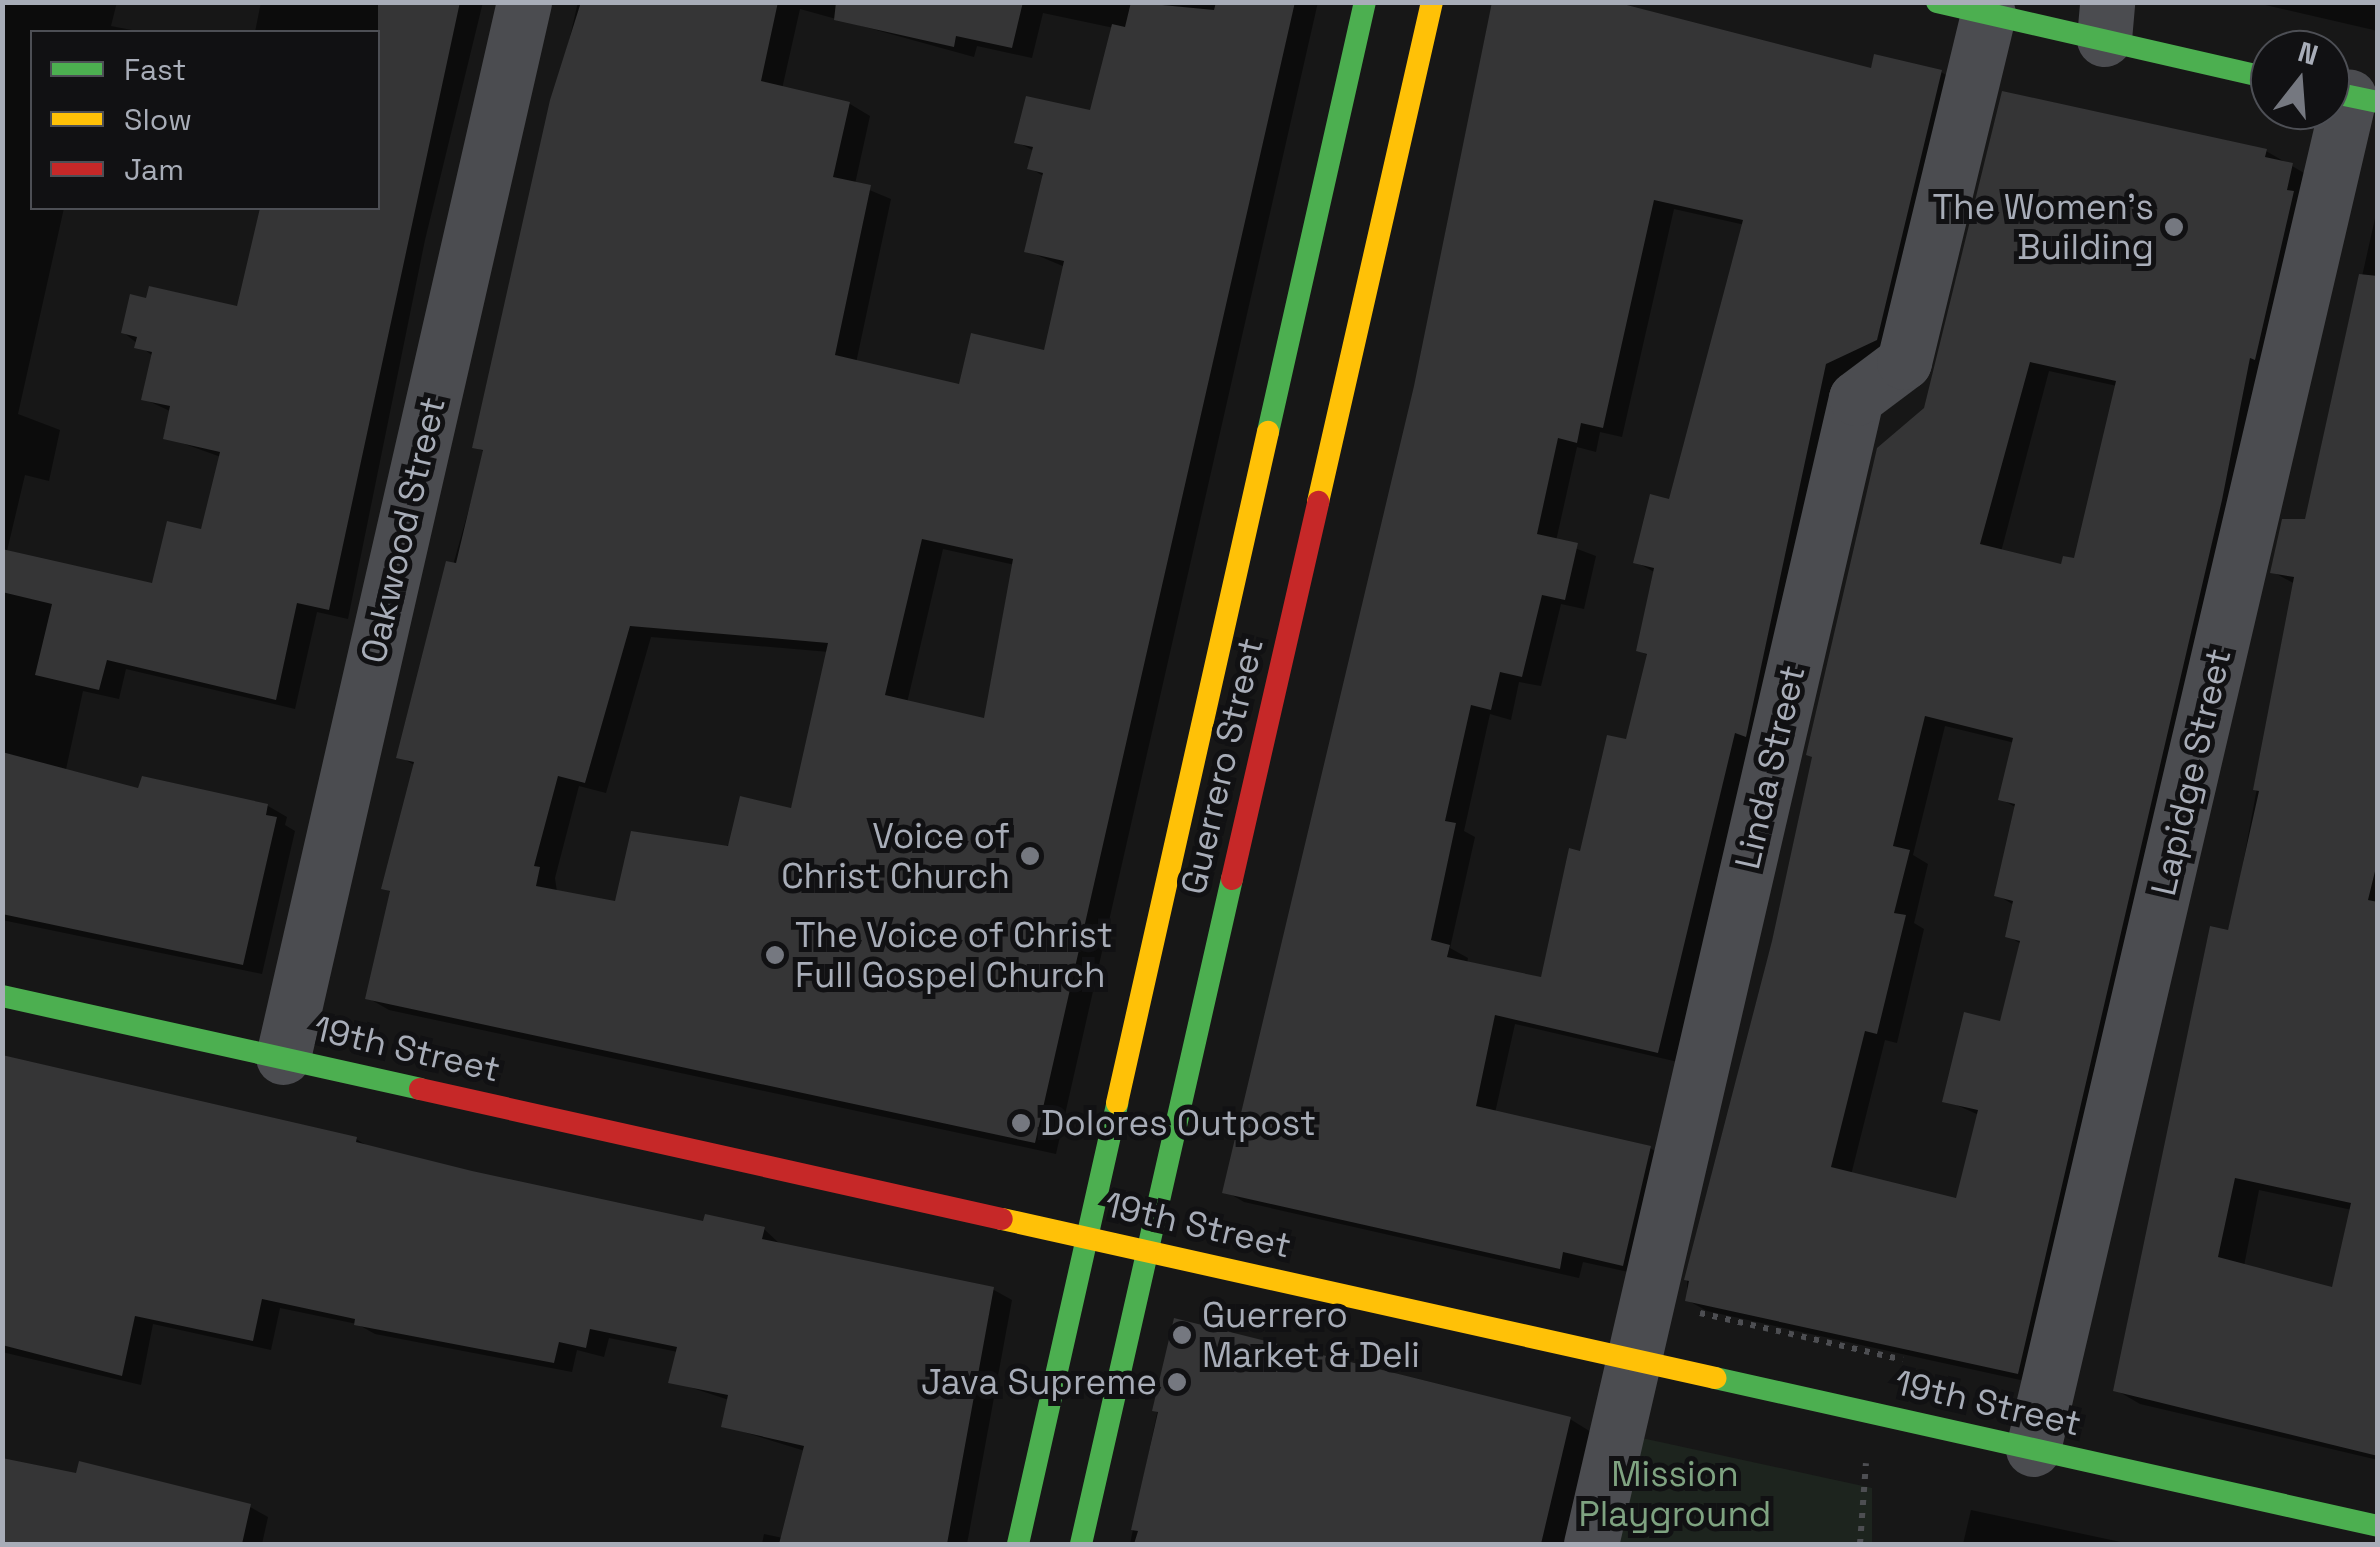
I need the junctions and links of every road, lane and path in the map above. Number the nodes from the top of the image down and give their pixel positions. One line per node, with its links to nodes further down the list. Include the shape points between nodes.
1 (524, 2): 9 (street, Oakwood Street)
2 (1365, 2): 10 (main road, Guerrero Street)
3 (1432, 2): 11 (main road, Guerrero Street)
4 (1963, 8): 5 (main road); 13 (street, Linda Street, via 1904,362 1856,398)
5 (2106, 21): 6 (main road)
6 (2250, 71)
7 (2352, 97): 16 (street, Lapidge Street)
8 (2, 996): 9 (main road, 19th Street)
9 (282, 1057): 10 (main road, 19th Street)
10 (1085, 1236): 11 (main road, 19th Street); 18 (main road, Guerrero Street)
11 (1146, 1249): 13 (main road, 19th Street); 19 (main road, Guerrero Street)
12 (1694, 1312): 14 (path)
13 (1631, 1360): 15 (main road, 19th Street); 20 (street, Linda Street)
14 (1916, 1363)
15 (1870, 1412): 16 (main road, 19th Street); 21 (path)
16 (2033, 1448): 17 (main road, 19th Street)
17 (2378, 1526)
18 (1018, 1544)
19 (1081, 1544)
20 (1591, 1544)
21 (1860, 1544)

